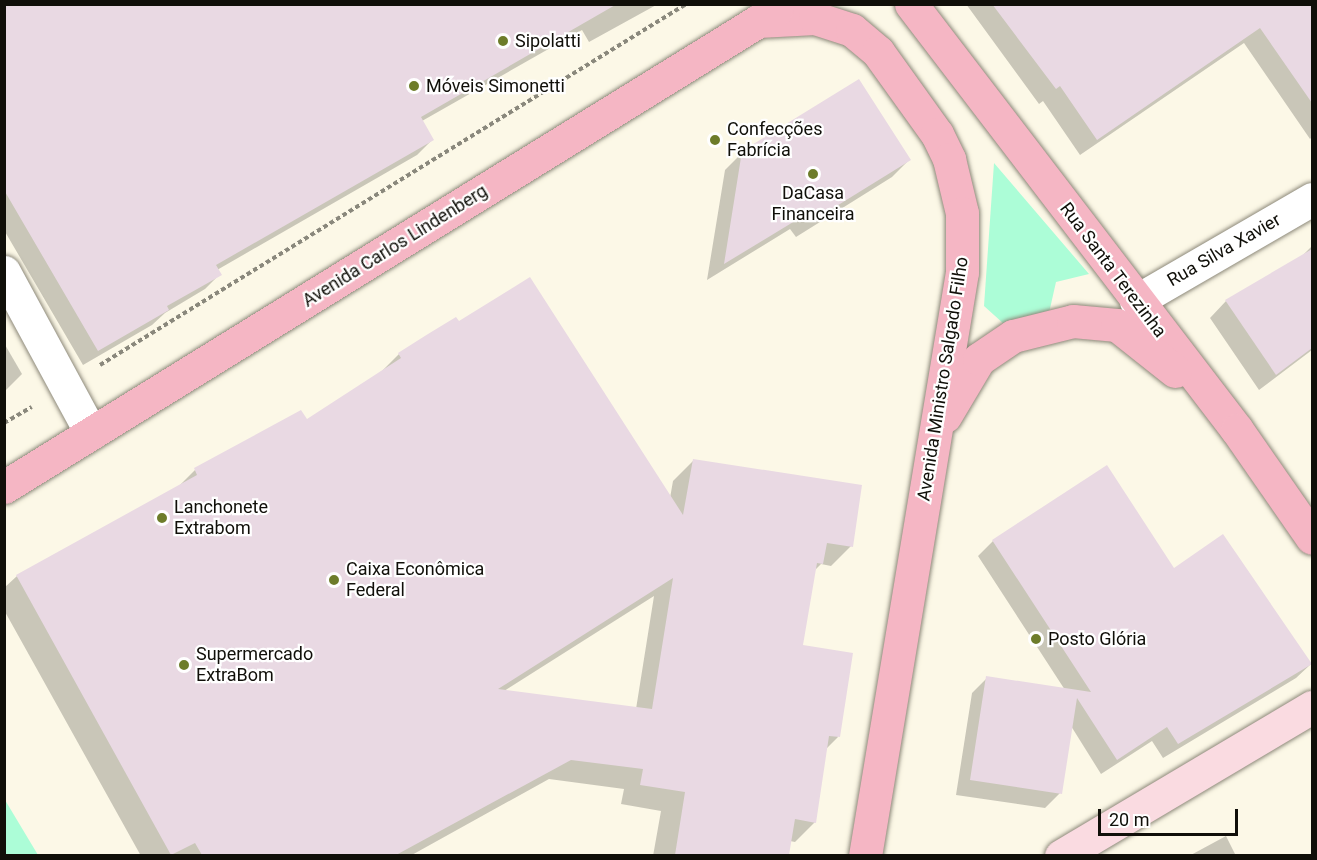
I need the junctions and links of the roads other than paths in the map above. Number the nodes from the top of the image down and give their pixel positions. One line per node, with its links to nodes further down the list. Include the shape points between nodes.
1 (911, 4): 5 (main road, Rua Santa Terezinha)
2 (771, 13): 7 (main road, Avenida Ministro Salgado Filho, via 815,18 852,30 878,52 938,134 949,159 962,213 964,242); 8 (main road, Avenida Carlos Lindenberg)
3 (1312, 198): 5 (street, Rua Silva Xavier)
4 (4, 272): 8 (street)
5 (1136, 301): 6 (main road, Rua Santa Terezinha)
6 (1237, 430): 7 (main road, via 1168,365 1117,325 1073,321 1014,336 979,359); 10 (main road, Rua Santa Terezinha)
7 (935, 431): 12 (main road, Avenida Ministro Salgado Filho)
8 (91, 433): 9 (main road, Avenida Carlos Lindenberg)
9 (4, 487)
10 (1312, 538)
11 (1312, 707): 13 (main road)
12 (865, 855)
13 (1061, 855)

